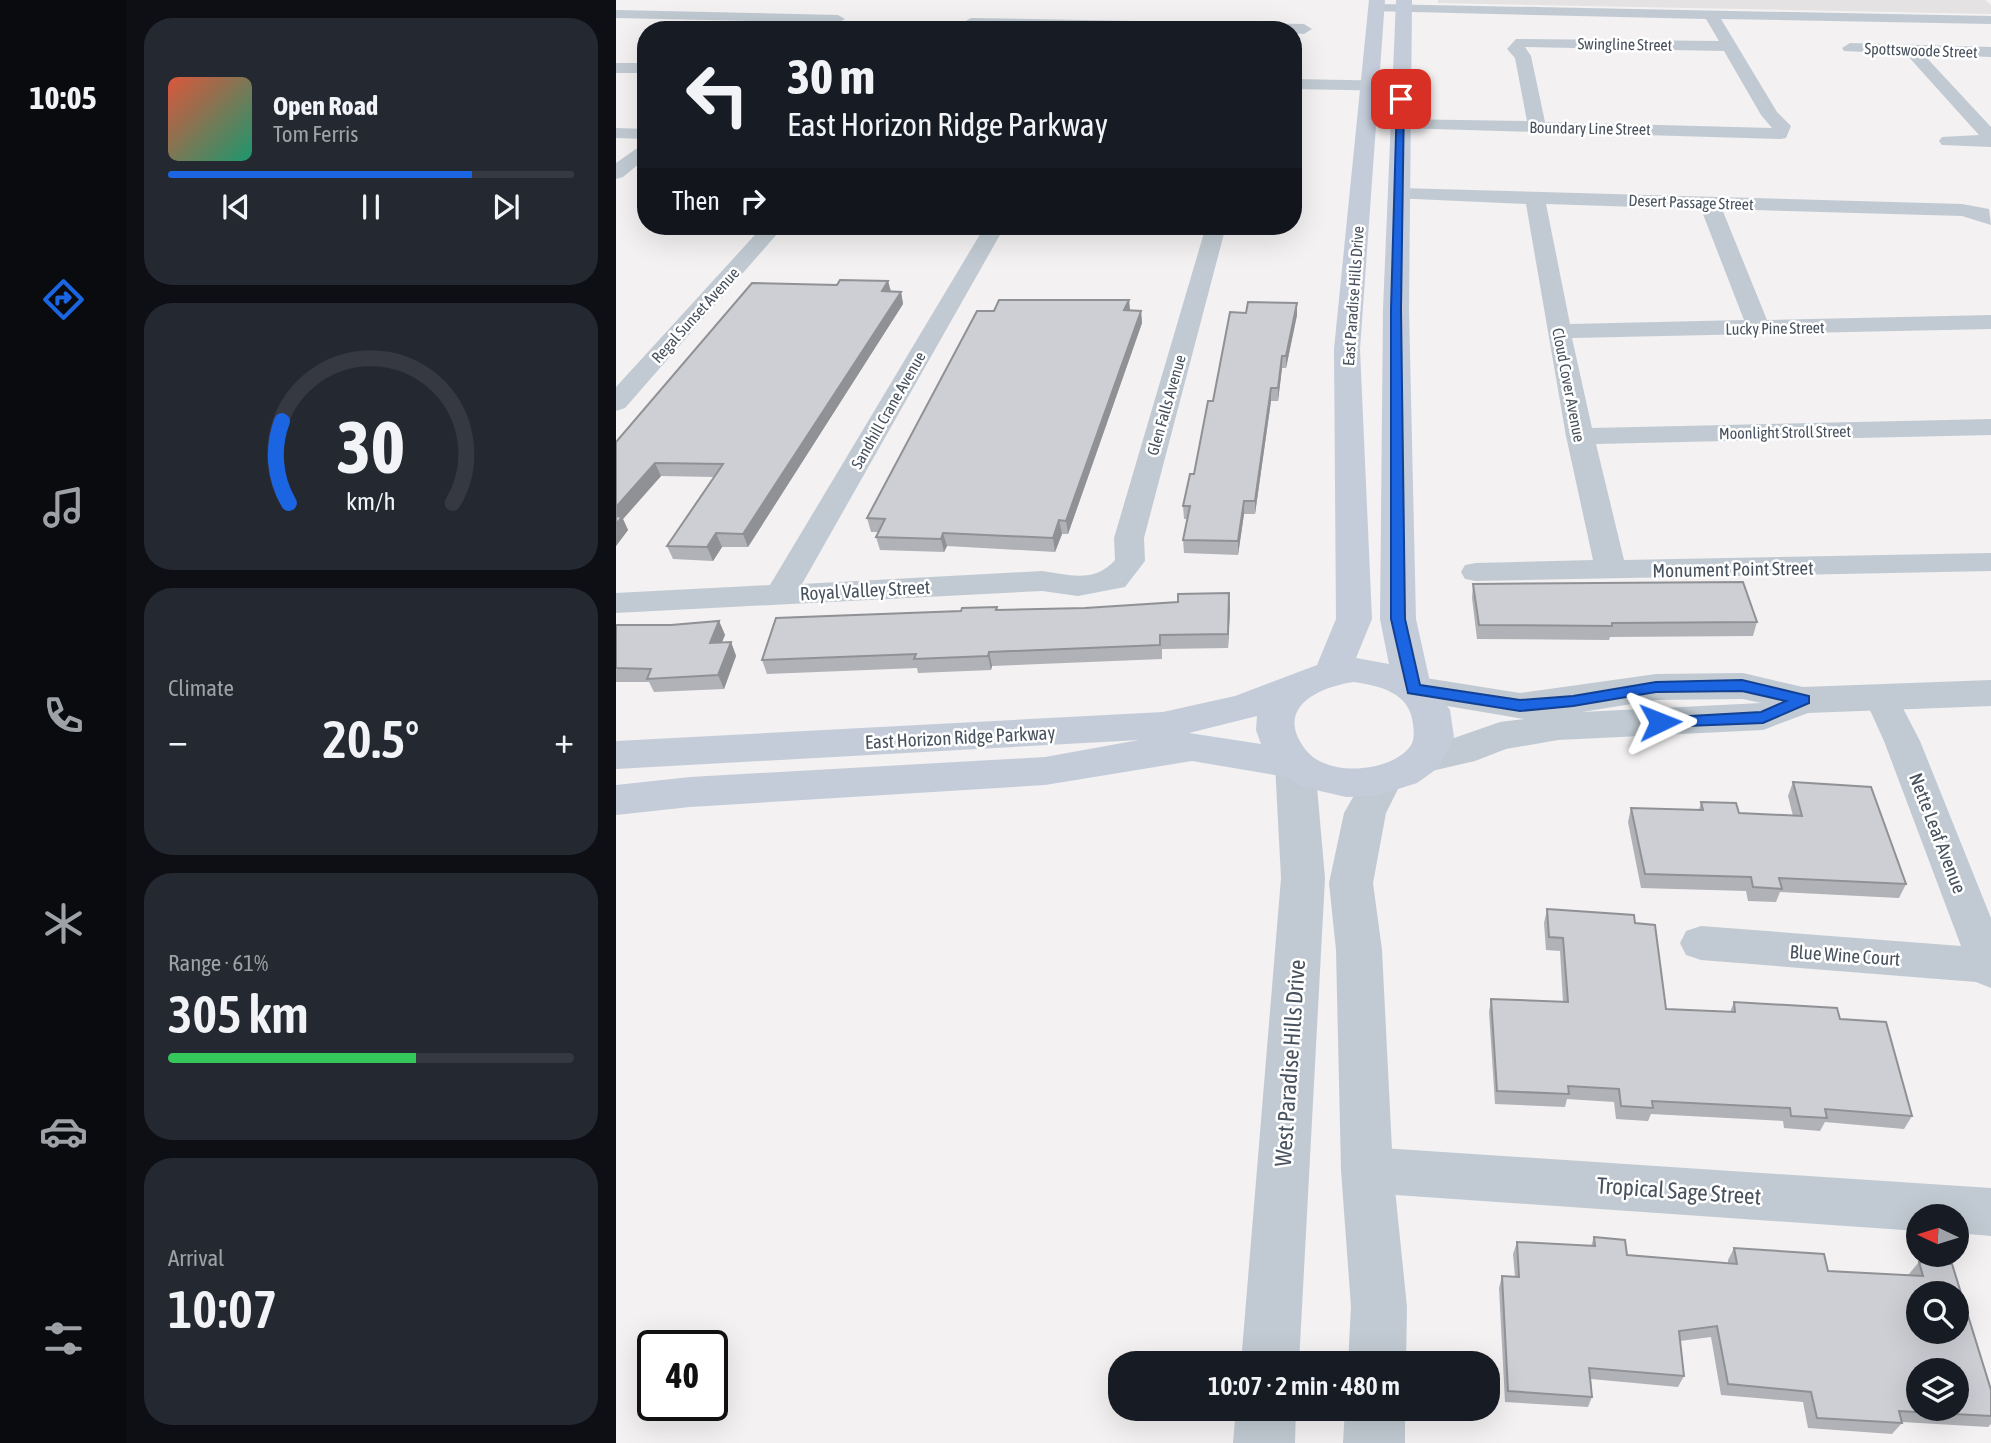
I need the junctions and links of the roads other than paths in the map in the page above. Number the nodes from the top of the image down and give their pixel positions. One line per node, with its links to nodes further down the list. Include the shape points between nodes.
1 (1391, 4): 4 (street); 15 (main road, East Paradise Hills Drive); 16 (main road)
2 (984, 7): 7 (street)
3 (616, 14): 5 (street)
4 (1712, 14): 6 (street); 8 (street)
5 (838, 19)
6 (1991, 20)
7 (972, 21)
8 (1729, 46): 18 (street, Swingline Street, via 1521,41 1515,49 1523,56); 18 (street, Boundary Line Street, via 1770,115 1782,126 1780,134)
9 (1850, 48): 10 (street, Spottswoode Street)
10 (1911, 50): 11 (street, Spottswoode Street); 21 (street)
11 (1991, 52)
12 (616, 68): 13 (street)
13 (637, 68)
14 (1302, 84): 15 (street)
15 (1369, 85): 16 (street); 44 (main road, East Paradise Hills Drive, via 1347,349 1354,619)
16 (1400, 86): 17 (main road)
17 (1400, 123): 18 (street, Boundary Line Street); 25 (main road)
18 (1537, 126)
19 (616, 133): 20 (street)
20 (637, 134)
21 (1991, 140): 22 (street)
22 (1948, 141)
23 (637, 156): 24 (street)
24 (616, 173)
25 (1399, 194): 26 (street, Desert Passage Street); 45 (main road, via 1398,619)
26 (1535, 198): 27 (street, Desert Passage Street); 34 (street, Cloud Cover Avenue)
27 (1709, 202): 28 (street, Desert Passage Street); 33 (street)
28 (1987, 216)
29 (766, 235): 35 (street, Regal Sunset Avenue)
30 (990, 235): 42 (street, Sandhill Crane Avenue)
31 (1213, 235): 41 (street, Glen Falls Avenue, via 1129,538 1130,561)
32 (1991, 322): 33 (street, Lucky Pine Street)
33 (1759, 328): 34 (street, Lucky Pine Street)
34 (1559, 331): 37 (street, Cloud Cover Avenue)
35 (616, 403)
36 (1991, 427): 37 (street, Moonlight Stroll Street)
37 (1579, 436): 39 (street, Cloud Cover Avenue)
38 (1991, 562): 39 (street, Monument Point Street)
39 (1611, 571): 40 (street, Monument Point Street)
40 (1476, 572)
41 (1114, 580): 42 (street, Royal Valley Street, via 1078,586 1042,581)
42 (780, 594): 43 (street, Royal Valley Street)
43 (616, 603)
44 (1314, 679): 45 (main road, via 1375,673); 49 (main road, East Horizon Ridge Parkway, via 1268,700 1163,726); 50 (main road, via 1283,700 1276,715 1275,732)
45 (1413, 689): 48 (street, via 1520,706 1656,687 1742,686); 51 (main road, via 1429,704 1436,723 1434,741)
46 (1991, 693): 47 (street)
47 (1881, 697): 48 (street); 54 (street, Nette Leaf Avenue)
48 (1804, 699): 51 (street, via 1763,717 1558,727 1500,736)
49 (616, 755)
50 (1295, 764): 51 (main road, via 1313,775 1359,783); 52 (main road, East Horizon Ridge Parkway, via 1192,747 1045,771); 57 (street, West Paradise Hills Drive, via 1293,789 1303,878)
51 (1403, 770): 55 (street, via 1365,813 1351,883 1359,950)
52 (616, 800)
53 (1702, 943): 54 (street, Blue Wine Court)
54 (1990, 968)
55 (1367, 1170): 56 (street, Tropical Sage Street); 58 (street, via 1379,1307)
56 (1991, 1212)
57 (1270, 1351)
58 (1377, 1351)
59 (1265, 1421): 61 (street)
60 (1375, 1421): 62 (street)
61 (1264, 1443)
62 (1374, 1443)

